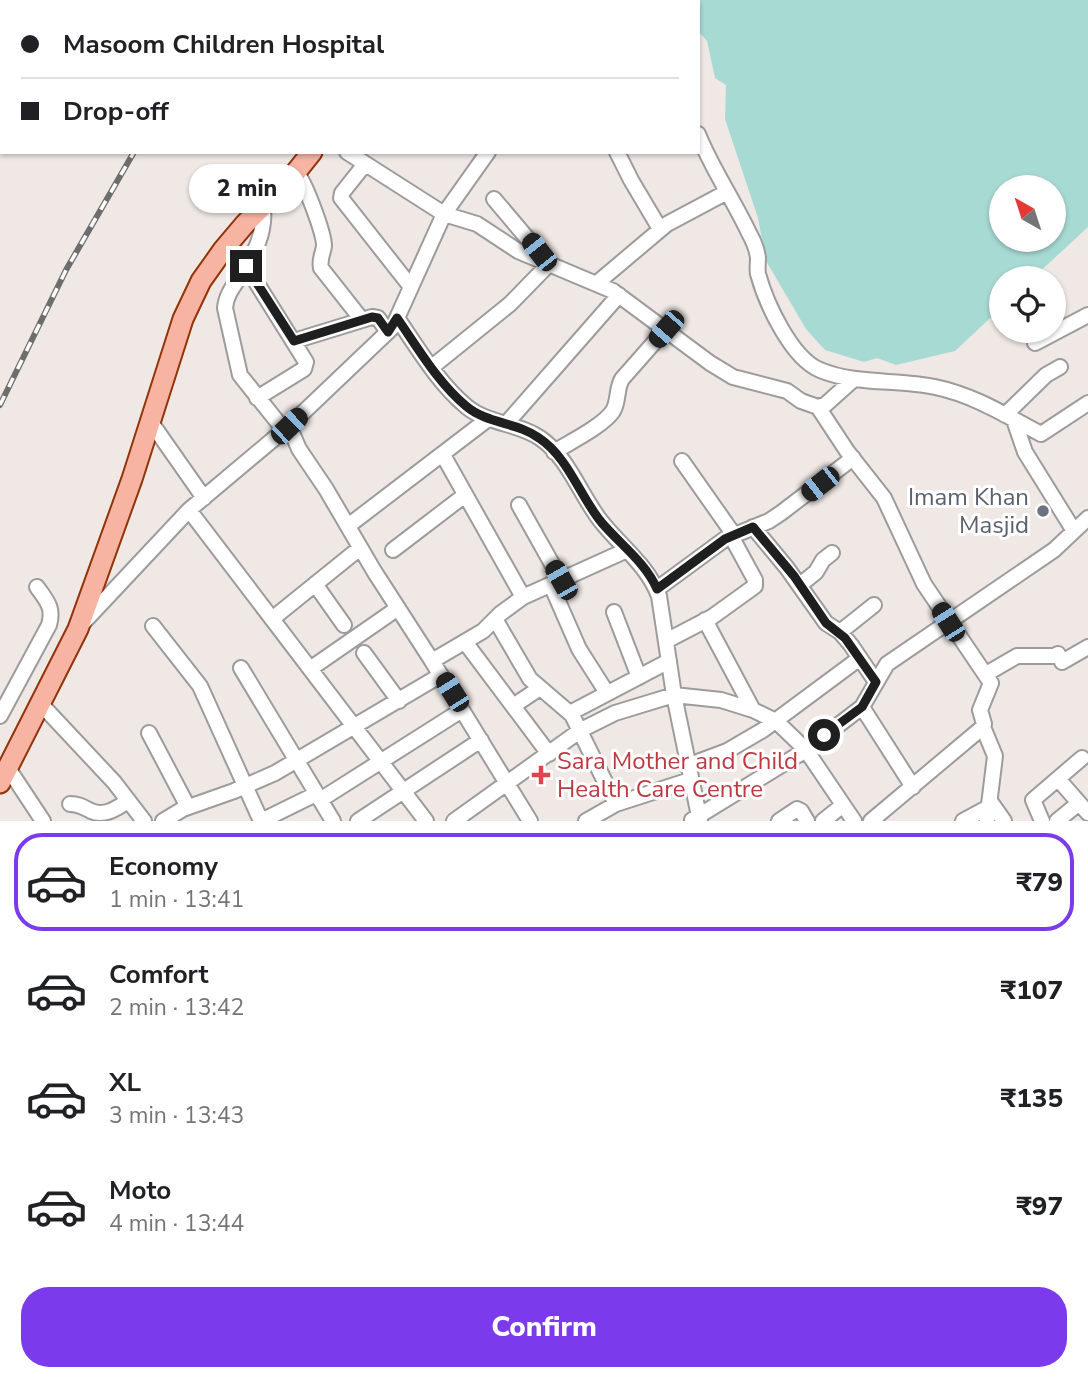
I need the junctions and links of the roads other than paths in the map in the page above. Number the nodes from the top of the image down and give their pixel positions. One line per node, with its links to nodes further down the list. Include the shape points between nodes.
1 (700, 139): 8 (street)
2 (310, 154): 7 (main road)
3 (350, 154): 6 (street)
4 (487, 154): 11 (street)
5 (618, 154): 12 (street)
6 (365, 164): 11 (street); 16 (street, via 341,198)
7 (296, 172): 10 (main road); 20 (street, via 324,242 319,264)
8 (727, 192): 12 (street); 27 (street, via 750,234 758,256 757,272 788,340 807,363)
9 (494, 199): 13 (street)
10 (263, 206): 14 (street, via 265,222); 33 (main road, via 201,281 183,319)
11 (444, 214): 13 (street, via 477,224 518,251); 16 (street)
12 (660, 229): 15 (street)
13 (549, 264): 15 (street); 25 (street, via 510,304)
14 (246, 266): 24 (street); 28 (street, via 226,297 225,308 240,375)
15 (597, 283): 17 (street)
16 (411, 286): 19 (street)
17 (619, 295): 22 (street); 34 (street)
18 (1088, 315): 21 (street)
19 (397, 318): 23 (street); 25 (street)
20 (362, 320): 23 (street, via 375,317); 24 (street)
21 (1066, 327)
22 (666, 329): 30 (street, via 733,377 787,391); 36 (street, via 622,379 613,411)
23 (388, 332): 35 (street)
24 (294, 341): 28 (street, via 306,366)
25 (432, 367): 32 (street, via 469,409)
26 (1060, 367): 31 (street, via 1046,375)
27 (854, 379): 30 (street); 31 (street, via 934,386 971,397)
28 (257, 398): 35 (street)
29 (1088, 403): 31 (street, via 1041,434)
30 (818, 407): 38 (street)
31 (1009, 417): 47 (street)
32 (488, 419): 34 (street); 37 (street)
33 (150, 421): 41 (street); 68 (main road)
34 (506, 424): 36 (street, via 535,435)
35 (287, 428): 41 (street); 45 (street)
36 (554, 452): 50 (street, via 601,522)
37 (443, 455): 40 (street); 45 (street)
38 (853, 458): 46 (street, via 781,513); 65 (street, via 884,498 919,574)
39 (682, 461): 48 (street)
40 (465, 495): 51 (street); 58 (street)
41 (204, 498): 43 (street)
42 (519, 505): 53 (street)
43 (189, 510): 62 (street); 68 (street)
44 (1088, 518): 47 (street)
45 (348, 526): 49 (street)
46 (753, 527): 48 (street); 55 (street)
47 (1074, 531): 65 (street, via 1054,550)
48 (733, 536): 57 (street); 64 (street, via 756,583)
49 (360, 548): 54 (street); 60 (street)
50 (627, 550): 53 (street); 57 (street)
51 (393, 551)
52 (832, 553): 55 (street)
53 (556, 582): 58 (street); 84 (street, via 579,649)
54 (315, 584): 62 (street); 66 (street)
55 (800, 585): 69 (street, via 826,623)
56 (37, 587): 93 (street, via 52,611 49,625)
57 (657, 589): 70 (street)
58 (523, 597): 63 (street)
59 (874, 605): 69 (street)
60 (398, 608): 75 (street); 78 (street)
61 (614, 612): 81 (street)
62 (272, 619): 78 (street)
63 (495, 619): 71 (street); 83 (street)
64 (705, 620): 70 (street); 91 (street)
65 (948, 622): 79 (street); 82 (street, via 887,664)
66 (344, 625)
67 (153, 626): 109 (street, via 201,686)
68 (78, 629): 87 (main road)
69 (840, 632): 74 (street)
70 (666, 641): 76 (street)
71 (466, 642): 75 (street); 88 (street)
72 (1088, 647): 79 (street, via 1060,658 1017,656)
73 (364, 653): 86 (street)
74 (860, 658): 82 (street); 94 (street)
75 (432, 661): 80 (street)
76 (669, 661): 81 (street); 85 (street)
77 (241, 668): 103 (street)
78 (310, 669): 95 (street)
79 (986, 674): 96 (street, via 991,683 980,710)
80 (441, 675): 86 (street); 90 (street)
81 (639, 677): 84 (street)
82 (876, 682): 89 (street)
83 (540, 688): 88 (street); 92 (street)
84 (607, 694): 92 (street)
85 (674, 695): 91 (street, via 721,700); 97 (street, via 615,713); 105 (street)
86 (399, 701): 95 (street)
87 (39, 702): 106 (main road); 113 (street)
88 (513, 706): 101 (street)
89 (862, 707): 100 (street); 110 (street)
90 (463, 710): 99 (street); 104 (street)
91 (753, 710): 94 (street)
92 (570, 713): 97 (street)
93 (0, 716)
94 (776, 721): 100 (street); 105 (street)
95 (355, 727): 103 (street); 104 (street)
96 (983, 727): 110 (street); 119 (street, via 995,756)
97 (581, 730): 101 (street); 115 (street)
98 (149, 733): 117 (street)
99 (481, 740): 108 (street); 111 (street)
100 (806, 750): 116 (street); 121 (street)
101 (549, 754): 108 (street)
102 (1082, 758): 107 (street)
103 (296, 759): 109 (street); 112 (street)
104 (382, 762): 111 (street); 112 (street)
105 (689, 773): 115 (street); 121 (street)
106 (2, 778): 122 (street)
107 (1058, 779): 118 (street); 138 (street, via 1033,800)
108 (508, 784): 128 (street); 129 (street)
109 (245, 786): 117 (street); 124 (street)
110 (914, 786): 135 (street)
111 (404, 792): 126 (street); 127 (street)
112 (318, 797): 124 (street); 125 (street)
113 (128, 801): 114 (street, via 104,813); 123 (street)
114 (70, 804)
115 (616, 804): 130 (street)
116 (843, 805): 133 (street); 134 (street)
117 (188, 807): 120 (street)
118 (1083, 808): 139 (street)
119 (989, 810): 136 (street); 137 (street)
120 (166, 820)
121 (696, 820)
122 (43, 821)
123 (144, 821)
124 (261, 821)
125 (333, 821)
126 (358, 821)
127 (426, 821)
128 (454, 821)
129 (530, 821)
130 (586, 821)
131 (779, 821): 132 (street, via 799,809)
132 (807, 821)
133 (823, 821)
134 (854, 821)
135 (871, 821)
136 (963, 821)
137 (1004, 821)
138 (1042, 821)
139 (1057, 821)

